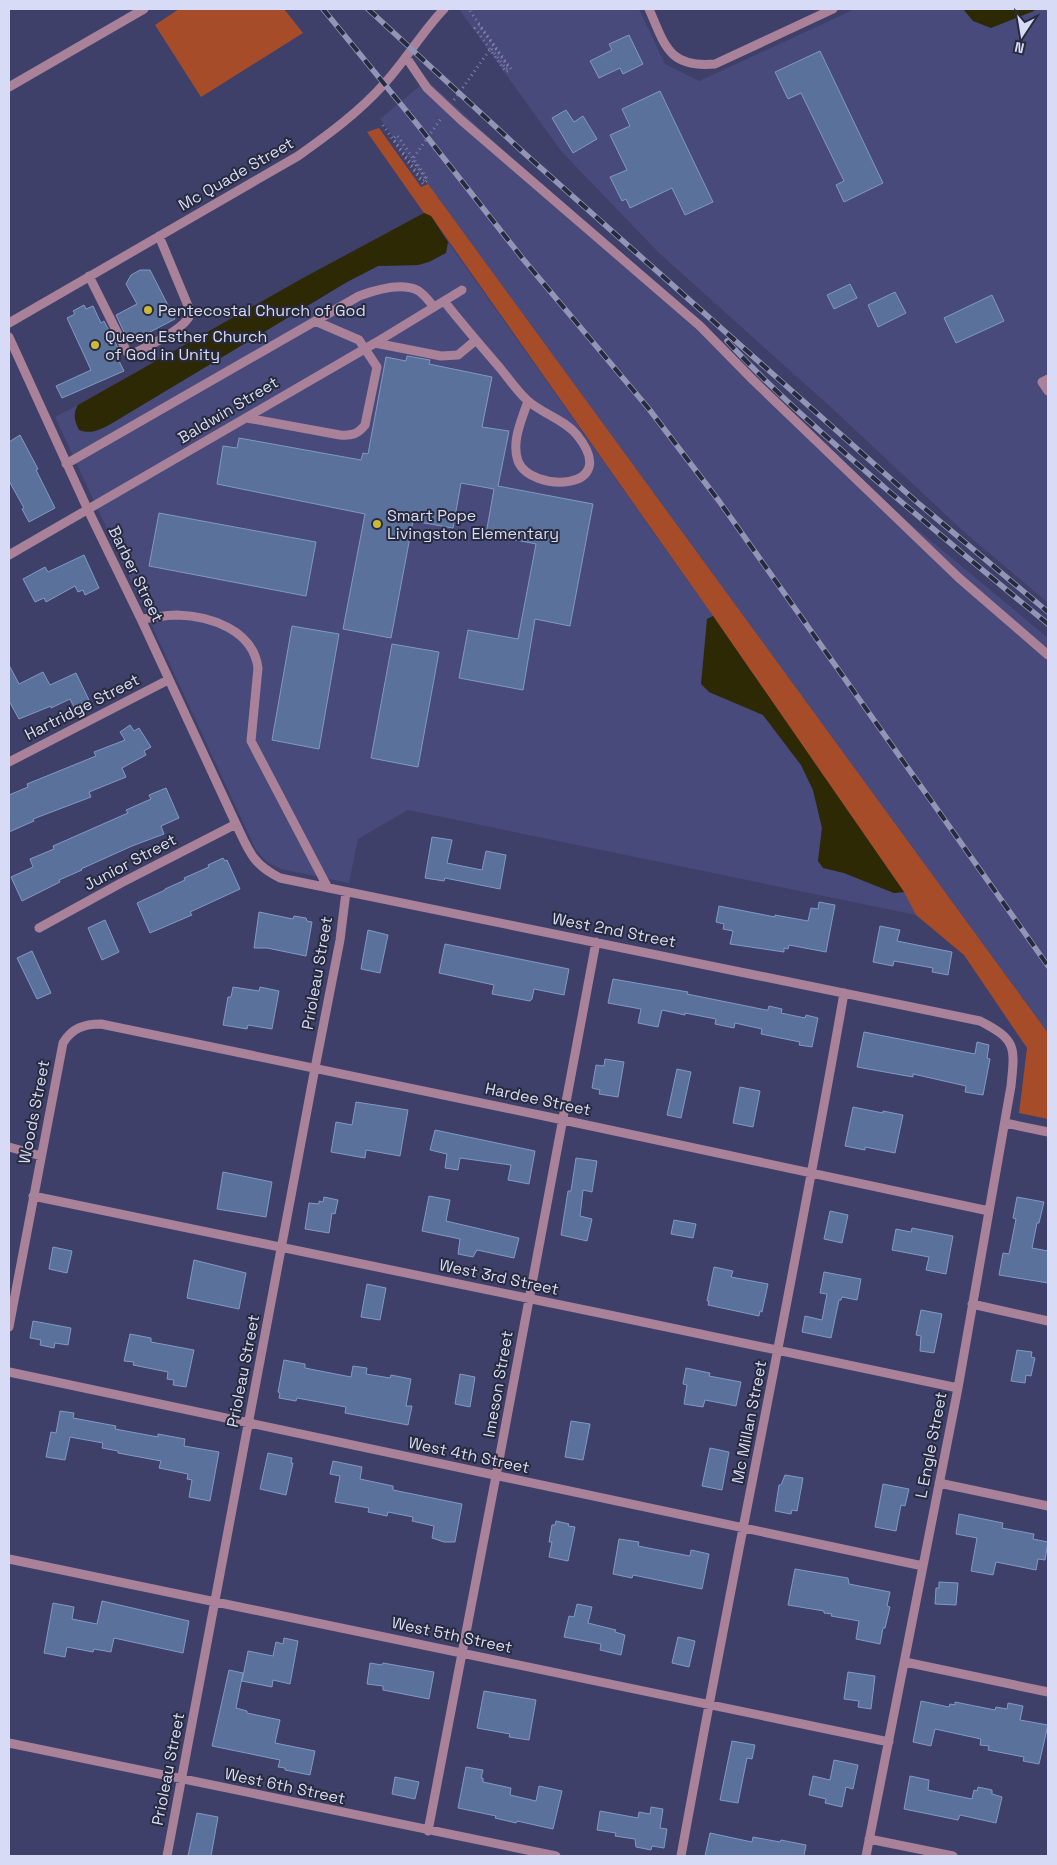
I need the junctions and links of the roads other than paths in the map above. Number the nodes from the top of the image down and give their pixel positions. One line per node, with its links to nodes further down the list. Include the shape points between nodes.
1 (144, 9): 6 (street)
2 (444, 9): 5 (street, Mc Quade Street)
3 (649, 9): 4 (street, via 667,50 676,58 700,65 714,64)
4 (833, 9)
5 (406, 57): 7 (street, Mc Quade Street, via 363,106 326,136 298,156); 26 (street, via 427,88 461,120 700,326 959,578)
6 (9, 87)
7 (159, 236): 8 (street, Mc Quade Street); 8 (street, via 191,313 189,319 169,334 133,354 127,352)
8 (89, 276): 13 (street, Mc Quade Street)
9 (462, 290): 10 (street, Baldwin Street)
10 (444, 301): 11 (street, Baldwin Street); 15 (street)
11 (434, 307): 12 (street, via 418,290 395,287 359,296); 16 (street, Baldwin Street)
12 (315, 321): 17 (street, via 359,340); 22 (street)
13 (9, 323)
14 (9, 337): 22 (street, Barber Street)
15 (476, 340): 16 (street, via 458,354 441,356); 20 (street)
16 (375, 343): 17 (street, Baldwin Street)
17 (365, 349): 21 (street, Baldwin Street); 21 (street, via 377,367 365,425 359,432 350,436 340,435)
18 (1048, 379): 19 (street, via 1042,382)
19 (1048, 391)
20 (528, 401): 20 (street, via 516,442 518,461 532,476 574,482 587,473 591,459 586,446 573,430)
21 (246, 418): 23 (street, Baldwin Street)
22 (66, 464): 23 (street, Barber Street)
23 (88, 510): 24 (street, Baldwin Street); 25 (street, Barber Street)
24 (9, 555)
25 (142, 619): 27 (street, Barber Street); 30 (street, via 177,615 220,623 235,631 249,645 257,658 258,680 251,741)
26 (1048, 655)
27 (168, 680): 28 (street, Hartridge Street); 29 (street, Barber Street)
28 (9, 762)
29 (236, 824): 30 (street, West 2nd Street, via 252,858 264,870 280,878); 32 (street, Junior Street)
30 (328, 888): 31 (street, West 2nd Street)
31 (346, 892): 33 (street, West 2nd Street); 37 (street, Prioleau Street)
32 (39, 928)
33 (596, 942): 34 (street, West 2nd Street); 38 (street, Imeson Street)
34 (844, 993): 36 (street, West 2nd Street, via 980,1021); 43 (street, Mc Millan Street)
35 (79, 1027): 37 (street, Hardee Street, via 101,1024); 42 (street, Woods Street, via 68,1033 63,1043)
36 (1008, 1040): 39 (street, L Engle Street, via 1014,1050)
37 (315, 1068): 38 (street, Hardee Street); 46 (street, Prioleau Street)
38 (563, 1120): 43 (street, Hardee Street); 47 (street, Imeson Street)
39 (1005, 1124): 40 (street); 45 (street, L Engle Street)
40 (1048, 1132)
41 (9, 1147): 42 (street)
42 (41, 1156): 44 (street, Woods Street)
43 (813, 1173): 45 (street, Hardee Street); 51 (street, Mc Millan Street)
44 (33, 1196): 46 (street, West 3rd Street); 50 (street, Woods Street)
45 (989, 1211): 48 (street, L Engle Street)
46 (282, 1247): 47 (street, West 3rd Street); 54 (street, Prioleau Street)
47 (529, 1298): 51 (street, West 3rd Street); 55 (street, Imeson Street)
48 (972, 1304): 49 (street); 53 (street, L Engle Street)
49 (1048, 1321)
50 (9, 1327)
51 (778, 1350): 53 (street, West 3rd Street); 58 (street, Mc Millan Street)
52 (9, 1372): 54 (street, West 4th Street)
53 (958, 1388): 56 (street, L Engle Street)
54 (248, 1423): 55 (street, West 4th Street); 61 (street, Prioleau Street)
55 (496, 1476): 58 (street, West 4th Street); 62 (street, Imeson Street)
56 (939, 1483): 57 (street); 60 (street, L Engle Street)
57 (1048, 1506)
58 (744, 1527): 60 (street, West 4th Street); 65 (street, Mc Millan Street)
59 (9, 1559): 61 (street, West 5th Street)
60 (923, 1566): 63 (street, L Engle Street)
61 (216, 1602): 62 (street, West 5th Street); 68 (street, Prioleau Street)
62 (463, 1653): 65 (street, West 5th Street); 69 (street, Imeson Street)
63 (905, 1662): 64 (street); 66 (street, L Engle Street)
64 (1048, 1692)
65 (709, 1704): 66 (street, West 5th Street); 73 (street, Mc Millan Street)
66 (889, 1742): 70 (street, L Engle Street)
67 (9, 1743): 68 (street, West 6th Street)
68 (182, 1779): 69 (street, West 6th Street); 71 (street, Prioleau Street)
69 (428, 1831): 72 (street, West 6th Street)
70 (870, 1839): 74 (street, L Engle Street); 75 (street)
71 (167, 1856)
72 (556, 1856)
73 (681, 1856)
74 (866, 1856)
75 (953, 1856)

